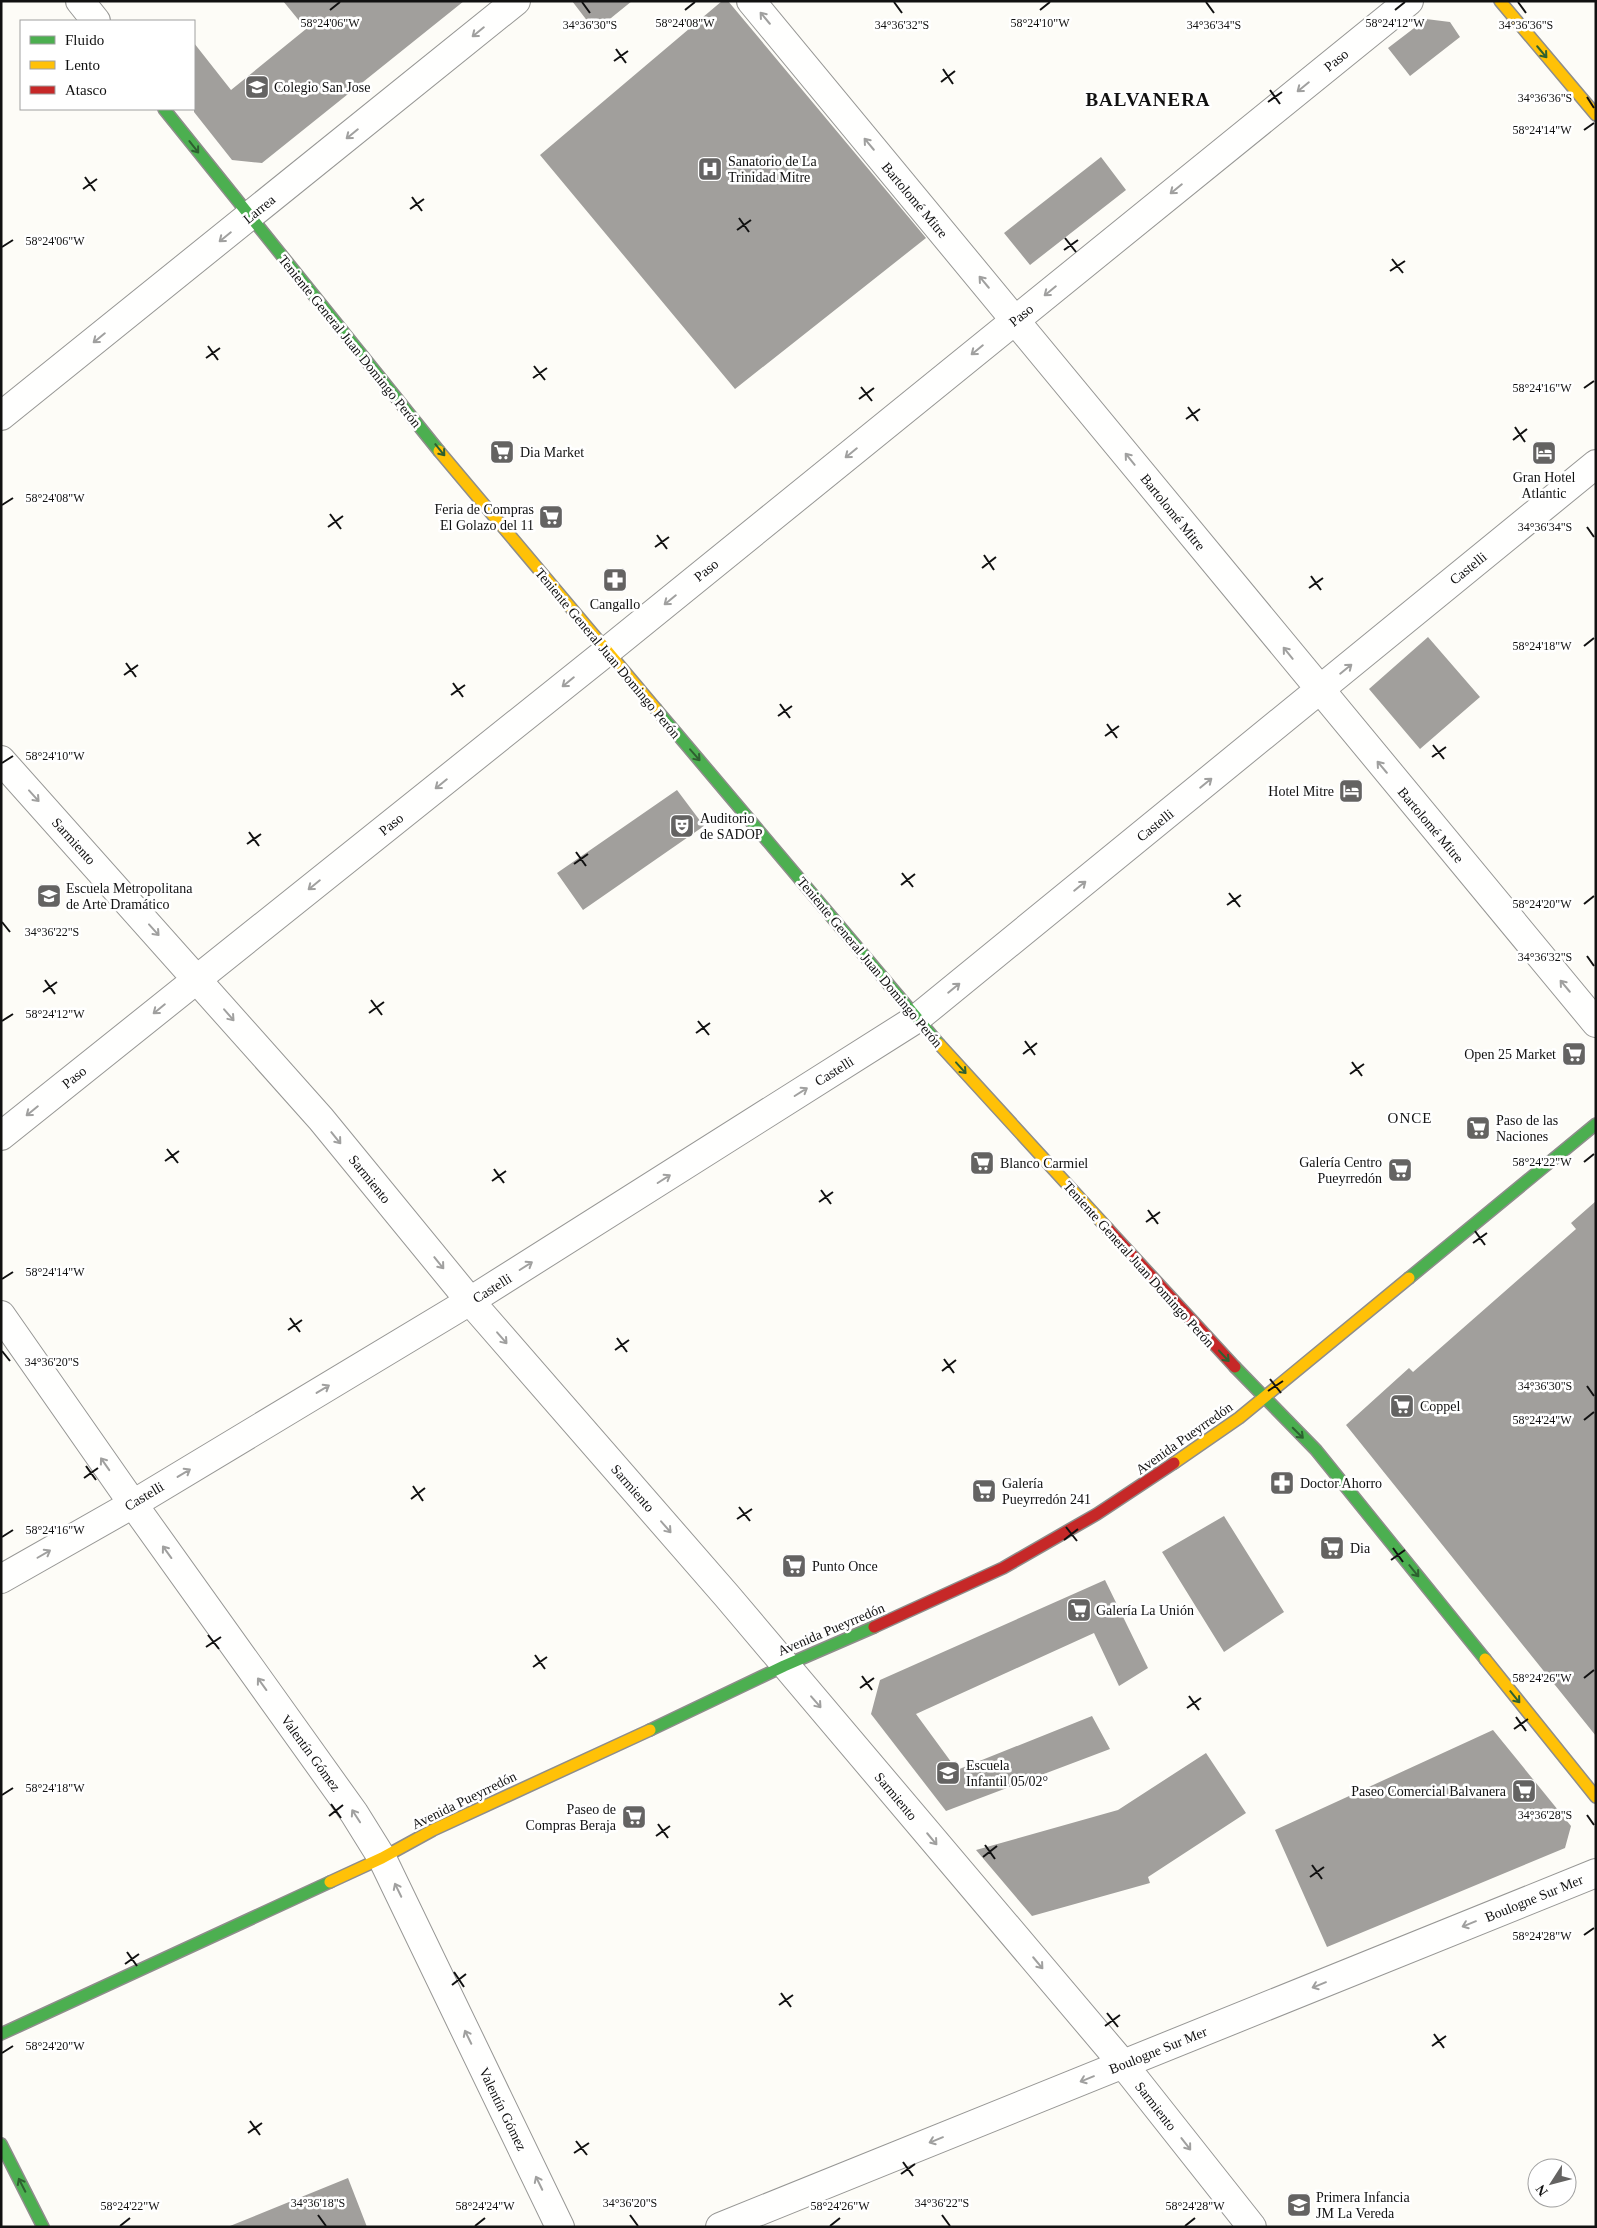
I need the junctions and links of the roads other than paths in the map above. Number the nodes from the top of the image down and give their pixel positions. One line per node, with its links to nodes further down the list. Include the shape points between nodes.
1 (80, 1): 6 (street)
2 (516, 1): 9 (street, Larrea, one-way to 9)
3 (751, 1): 10 (street, Bartolomé Mitre, one-way to 3)
4 (1409, 1): 10 (street, Paso, one-way to 10)
5 (1500, 1): 8 (street, one-way to 8)
6 (95, 20)
7 (165, 110): 9 (street, Teniente General Juan Domingo Perón, one-way to 9)
8 (1596, 115)
9 (249, 218): 11 (street, Larrea, one-way to 11); 13 (street, Teniente General Juan Domingo Perón, one-way to 13)
10 (1015, 320): 13 (street, Paso, one-way to 13); 14 (street, Bartolomé Mitre, one-way to 10)
11 (1, 416)
12 (1596, 464): 14 (street, Castelli, one-way to 12)
13 (606, 652): 16 (street, Paso, one-way to 16); 17 (street, Teniente General Juan Domingo Perón, one-way to 17)
14 (1319, 691): 17 (street, Castelli, one-way to 14); 18 (street, Bartolomé Mitre, one-way to 14)
15 (1, 760): 16 (street, Sarmiento, one-way to 16)
16 (197, 979): 20 (street, Paso, one-way to 20); 21 (street, Sarmiento, one-way to 21, via 321,1119)
17 (916, 1019): 21 (street, Castelli, one-way to 17); 23 (street, Teniente General Juan Domingo Perón, one-way to 23)
18 (1596, 1023)
19 (1596, 1124): 23 (street, Avenida Pueyrredón)
20 (1, 1136)
21 (470, 1301): 24 (street, Castelli, one-way to 21); 26 (street, Sarmiento, one-way to 26)
22 (1, 1315): 24 (street, Valentín Gómez, one-way to 22)
23 (1264, 1398): 26 (street, Avenida Pueyrredón, via 1146,1483 1022,1558); 27 (street, Teniente General Juan Domingo Perón, one-way to 27, via 1316,1450)
24 (132, 1504): 25 (street, Castelli, one-way to 24); 28 (street, Valentín Gómez, one-way to 24, via 354,1813)
25 (1, 1578)
26 (784, 1666): 28 (street, Avenida Pueyrredón, via 433,1830); 31 (street, Sarmiento, one-way to 31)
27 (1596, 1797)
28 (382, 1858): 30 (street, Avenida Pueyrredón); 34 (street, Valentín Gómez, one-way to 28)
29 (1596, 1873): 31 (street, Boulogne Sur Mer, one-way to 31)
30 (1, 2034)
31 (1123, 2064): 35 (street, Boulogne Sur Mer, one-way to 35); 36 (street, Sarmiento, one-way to 36)
32 (1, 2144): 33 (street, one-way to 32)
33 (43, 2227)
34 (560, 2227)
35 (720, 2227)
36 (1252, 2227)

